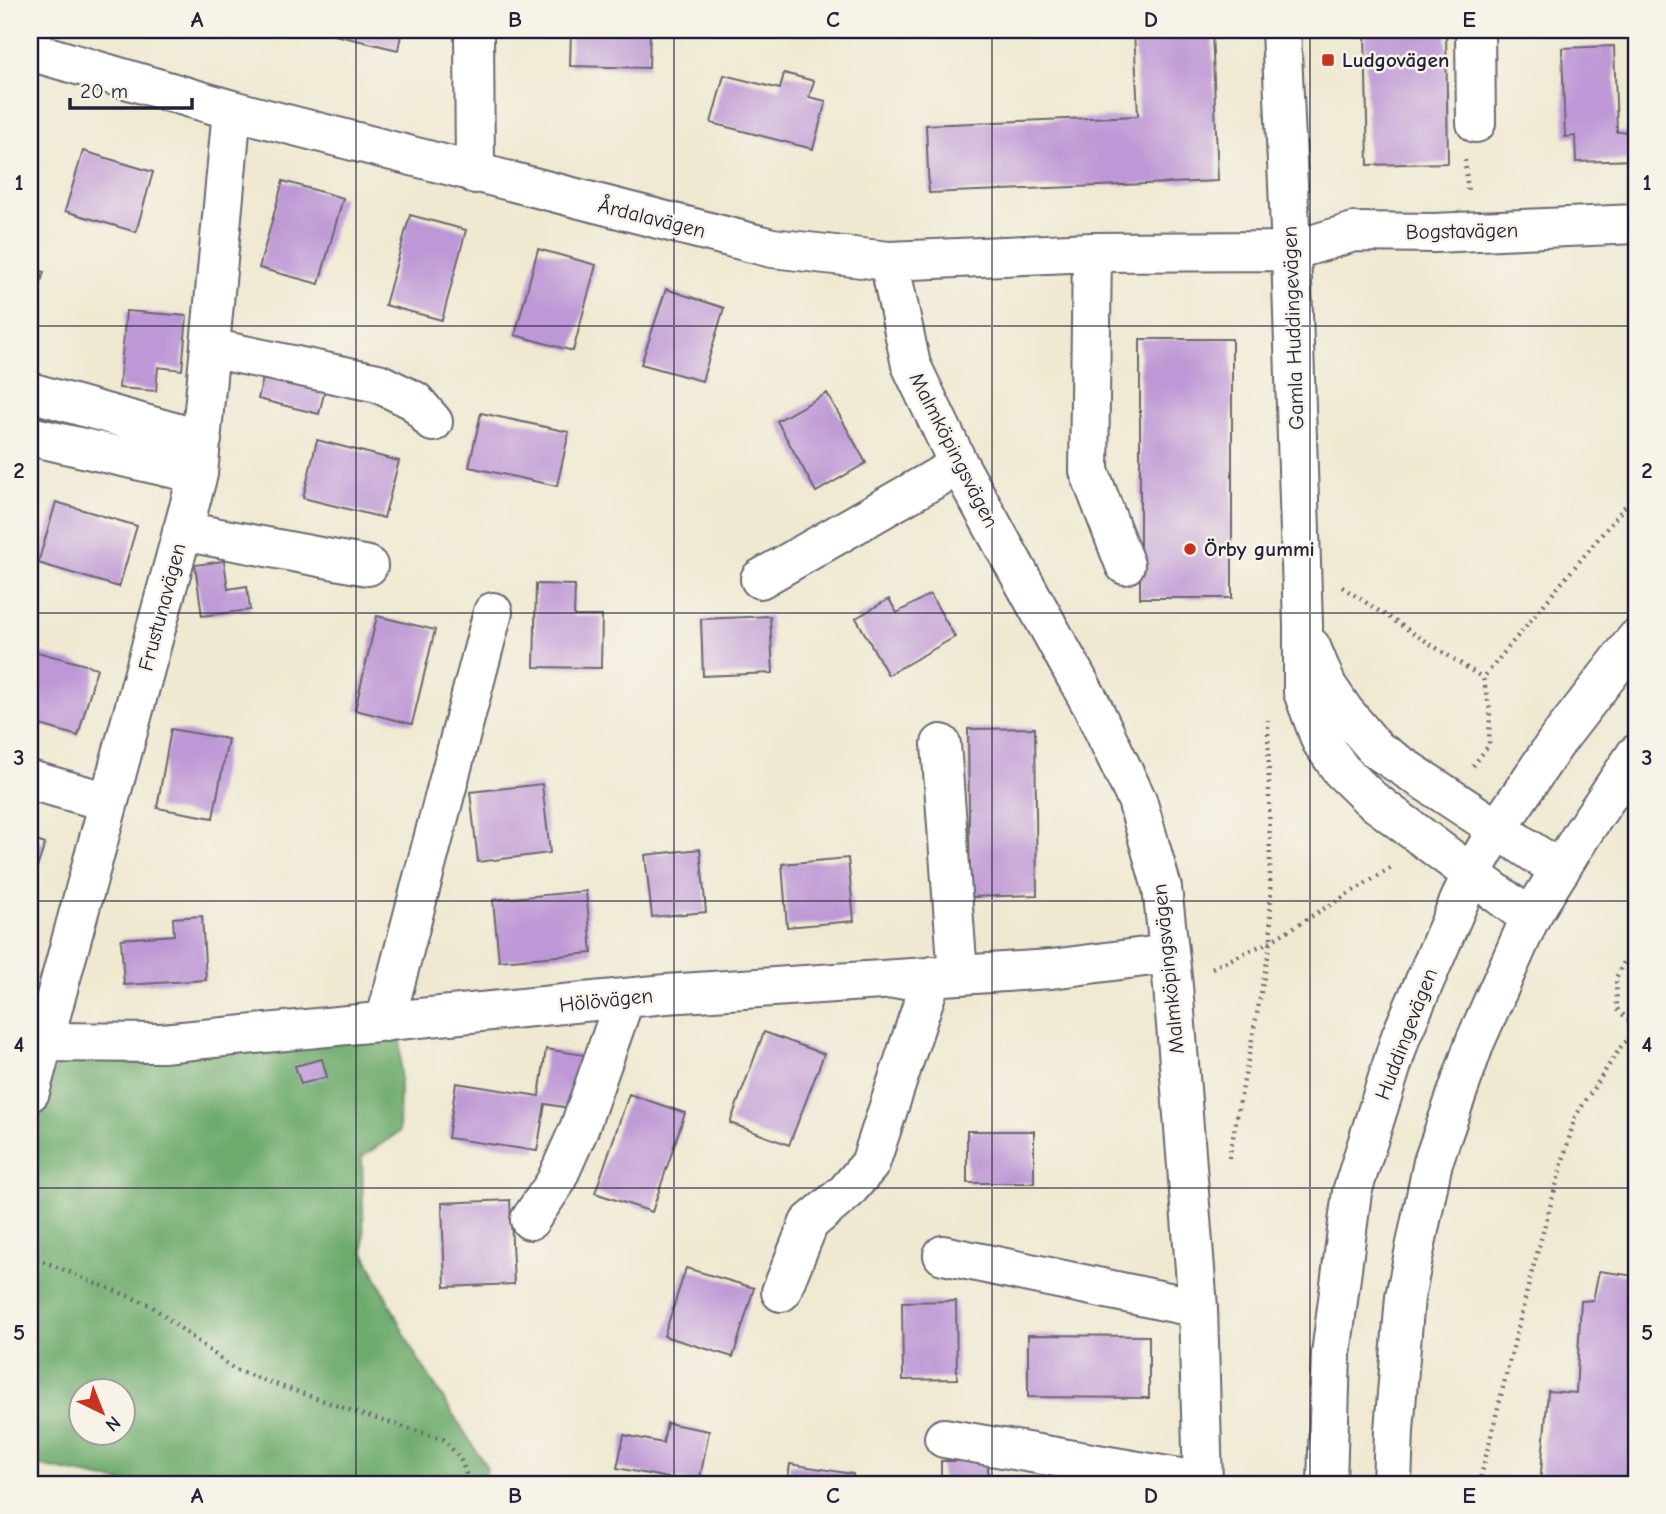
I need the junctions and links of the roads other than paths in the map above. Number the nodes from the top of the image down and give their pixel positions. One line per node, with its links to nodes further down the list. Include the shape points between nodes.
1 (474, 30): 7 (street)
2 (1280, 30): 9 (street, Gamla Huddingevägen)
3 (1475, 30): 6 (street)
4 (30, 51): 5 (street, Årdalavägen)
5 (232, 110): 7 (street, Årdalavägen); 12 (street, Frustunavägen)
6 (1476, 123)
7 (475, 174): 11 (street, Årdalavägen, via 772,248)
8 (1636, 224): 9 (street, Bogstavägen, via 1354,232)
9 (1291, 251): 10 (street, Årdalavägen); 23 (street, Gamla Huddingevägen)
10 (1092, 252): 11 (street, Årdalavägen); 19 (street, via 1089,471)
11 (889, 261): 17 (street, Malmköpingsvägen, via 911,365)
12 (210, 348): 14 (street, via 378,383 415,401); 16 (street, Frustunavägen)
13 (30, 392): 16 (street)
14 (433, 422)
15 (30, 436): 16 (street)
16 (200, 457): 18 (street, Frustunavägen)
17 (959, 465): 21 (street); 33 (street, Malmköpingsvägen, via 1091,704 1137,800 1162,888)
18 (183, 531): 20 (street); 28 (street, Frustunavägen)
19 (1125, 565)
20 (368, 566)
21 (760, 579)
22 (493, 611): 36 (street)
23 (1303, 625): 29 (street, Gamla Huddingevägen, via 1327,686 1376,749); 31 (street, Gamla Huddingevägen, via 1303,692 1321,741 1341,770 1371,799)
24 (1636, 639): 29 (street, Huddingevägen, via 1557,741)
25 (941, 744): 34 (street)
26 (1636, 754): 30 (street)
27 (30, 780): 28 (street)
28 (108, 802): 37 (street, Frustunavägen)
29 (1498, 828): 30 (street, Gamla Huddingevägen); 31 (street, Huddingevägen)
30 (1560, 870): 32 (street)
31 (1471, 874): 32 (street, Gamla Huddingevägen); 45 (street, Huddingevägen, via 1401,1035 1352,1192 1331,1354)
32 (1530, 918): 46 (street, via 1475,1042 1433,1162 1405,1297)
33 (1170, 970): 34 (street, Hölövägen, via 1051,969); 42 (street, Malmköpingsvägen)
34 (945, 976): 35 (street, Hölövägen); 41 (street, via 870,1164 809,1223)
35 (625, 998): 36 (street, Hölövägen); 39 (street, via 579,1129 555,1183)
36 (385, 1022): 37 (street, Hölövägen, via 162,1044)
37 (44, 1042): 38 (street, Frustunavägen)
38 (30, 1092)
39 (530, 1220)
40 (943, 1255): 42 (street)
41 (781, 1292)
42 (1198, 1308): 44 (street, Malmköpingsvägen)
43 (944, 1438): 44 (street)
44 (1203, 1483)
45 (1327, 1484)
46 (1392, 1484)

